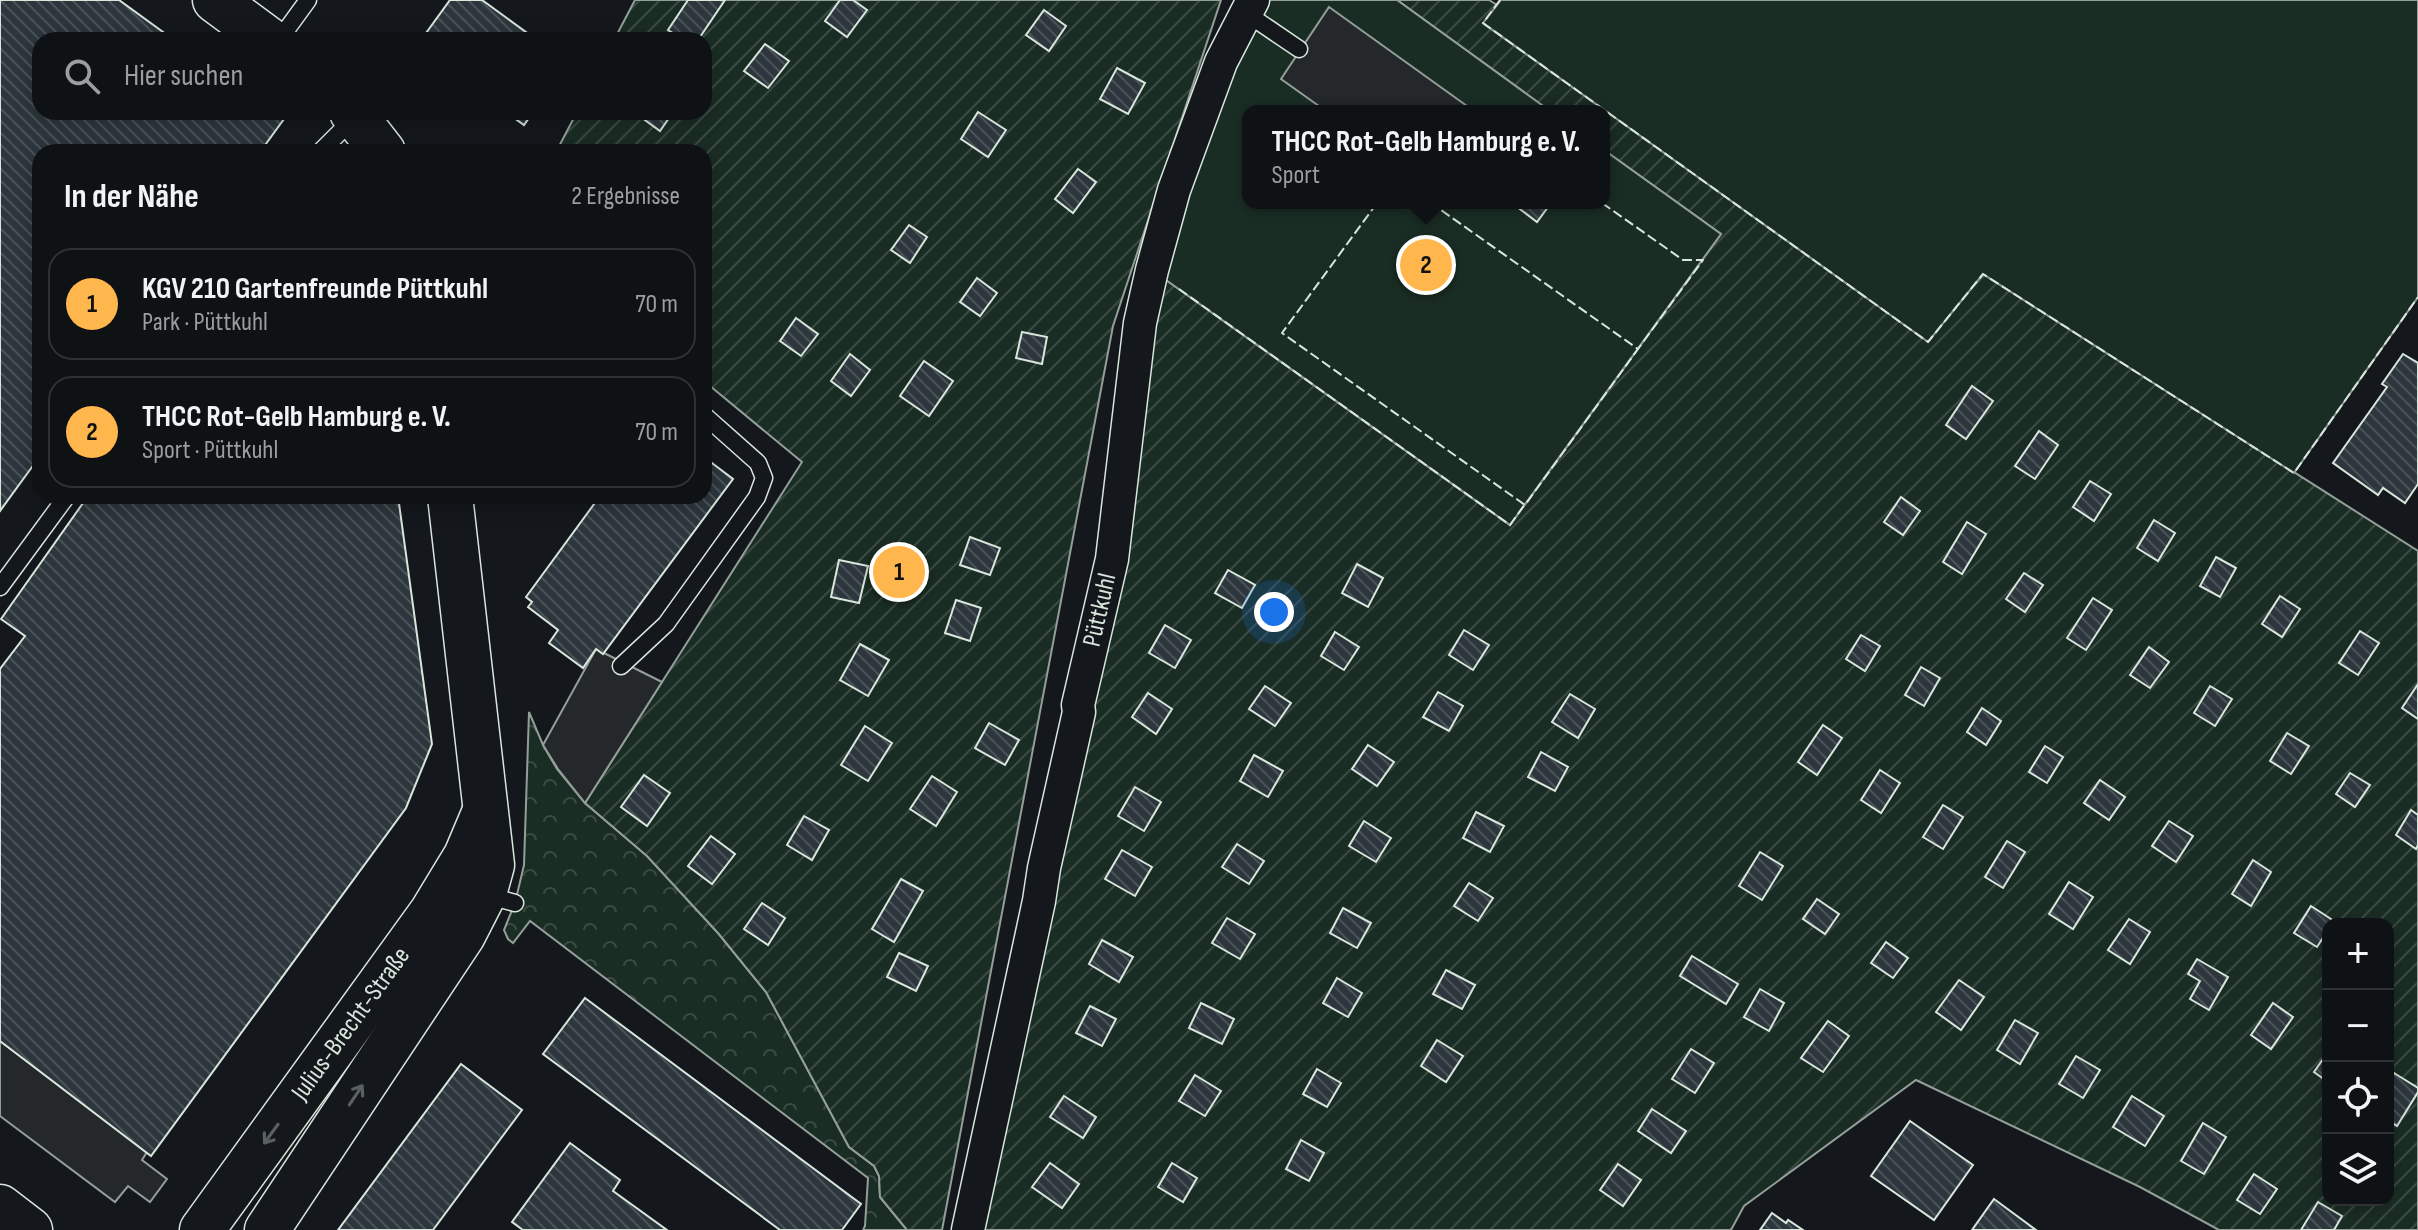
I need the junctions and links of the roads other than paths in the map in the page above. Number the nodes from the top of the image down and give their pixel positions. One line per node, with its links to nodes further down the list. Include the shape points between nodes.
1 (215, 0): 4 (street)
2 (308, 0): 5 (lane)
3 (1249, 6): 6 (lane); 21 (street, Püttkuhl, via 1221,62 1174,190 1140,323 1112,559)
4 (258, 32)
5 (285, 32)
6 (1299, 49)
7 (349, 120): 9 (lane)
8 (359, 120): 10 (street)
9 (327, 144)
10 (377, 144)
11 (712, 422): 15 (lane, via 758,463 764,478 757,497 666,624)
12 (61, 504): 14 (lane)
13 (451, 504): 16 (street, Julius-Brecht-Straße)
14 (0, 587)
15 (621, 666)
16 (486, 809): 19 (street, Julius-Brecht-Straße, one-way to 19, via 466,856 432,912); 20 (street, Julius-Brecht-Straße, one-way to 16, via 463,935 500,899)
17 (0, 1207): 18 (street)
18 (30, 1230)
19 (202, 1230)
20 (267, 1230)
21 (968, 1230)

